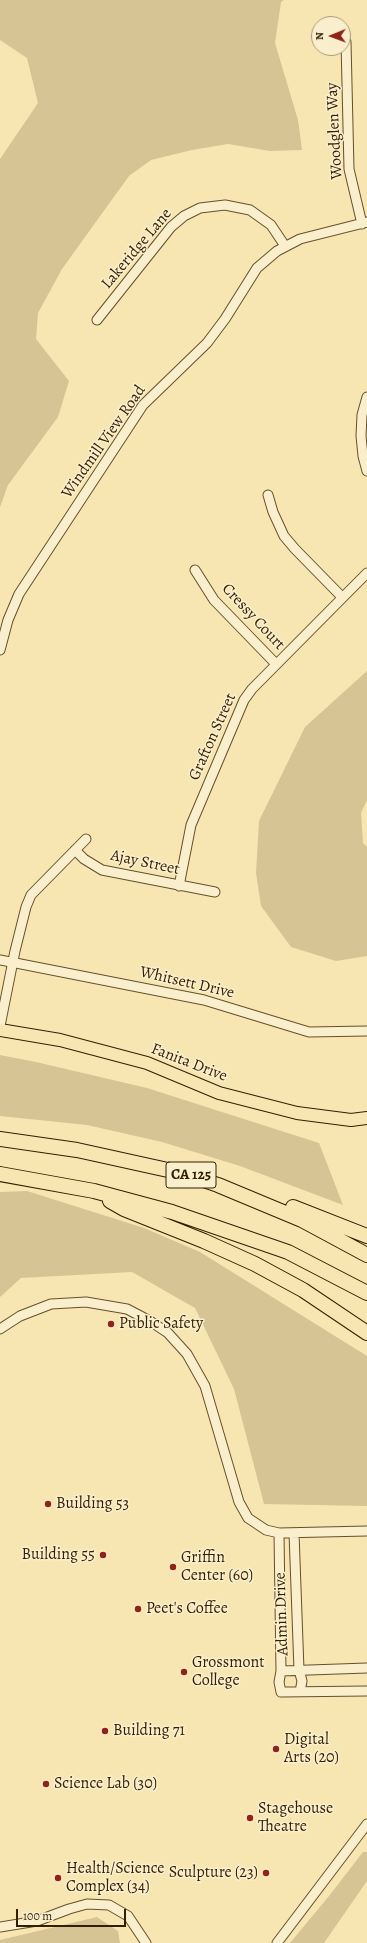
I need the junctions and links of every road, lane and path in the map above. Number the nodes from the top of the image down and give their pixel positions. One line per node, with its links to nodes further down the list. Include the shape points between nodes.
1 (346, 56): 2 (street, Woodglen Way, via 349,169)
2 (364, 223): 3 (street, Windmill View Road, via 300,239)
3 (285, 246): 4 (street, Lakeridge Lane, via 271,225 250,210 225,204 200,208 184,216 171,227); 11 (street, Windmill View Road, via 252,274 207,343 143,406 19,594 8,620)
4 (97, 320)
5 (367, 397): 6 (street, via 362,415 361,436)
6 (367, 471)
7 (268, 495): 10 (street, via 284,536)
8 (195, 570): 12 (street, Cressy Court, via 214,600)
9 (367, 573): 10 (street, Grafton Street)
10 (342, 597): 12 (street, Grafton Street)
11 (0, 650)
12 (276, 664): 15 (street, Grafton Street, via 244,700 191,825)
13 (86, 839): 14 (street)
14 (75, 850): 15 (street, Ajay Street, via 102,870); 18 (street, via 31,895)
15 (178, 886): 16 (street, Ajay Street)
16 (215, 892)
17 (0, 960): 18 (street, Whitsett Drive)
18 (13, 962): 19 (street); 21 (street, Whitsett Drive, via 204,1000 309,1032)
19 (0, 1026)
20 (0, 1030): 22 (main road, Fanita Drive, via 60,1040 147,1063 219,1093 297,1113 351,1120)
21 (367, 1031)
22 (367, 1118)
23 (0, 1139): 25 (highway, CA 125, via 77,1150 186,1174)
24 (0, 1174): 26 (highway, CA 125)
25 (218, 1185): 27 (highway, via 294,1207); 28 (highway, CA 125, via 302,1220)
26 (94, 1191): 29 (highway, CA 125, via 172,1212 288,1252); 31 (highway, via 124,1209 255,1264 303,1290)
27 (367, 1236)
28 (367, 1255)
29 (367, 1293)
30 (0, 1329): 33 (street, via 20,1316 51,1304 86,1302 127,1309 168,1333 187,1354 205,1386 239,1502 248,1518 266,1530)
31 (367, 1333)
32 (367, 1531): 34 (street)
33 (279, 1533): 34 (street); 37 (street, Admin Drive)
34 (294, 1534): 36 (street, Admin Drive)
35 (367, 1668): 36 (street)
36 (299, 1670): 37 (street); 39 (street, Admin Drive, via 302,1681)
37 (281, 1671): 39 (street, Admin Drive, via 281,1692)
38 (367, 1691): 39 (street)
39 (300, 1692)
40 (367, 1824): 43 (street)
41 (0, 1927): 42 (street, via 37,1922 87,1904 109,1906 128,1916)
42 (146, 1943)
43 (277, 1943)

